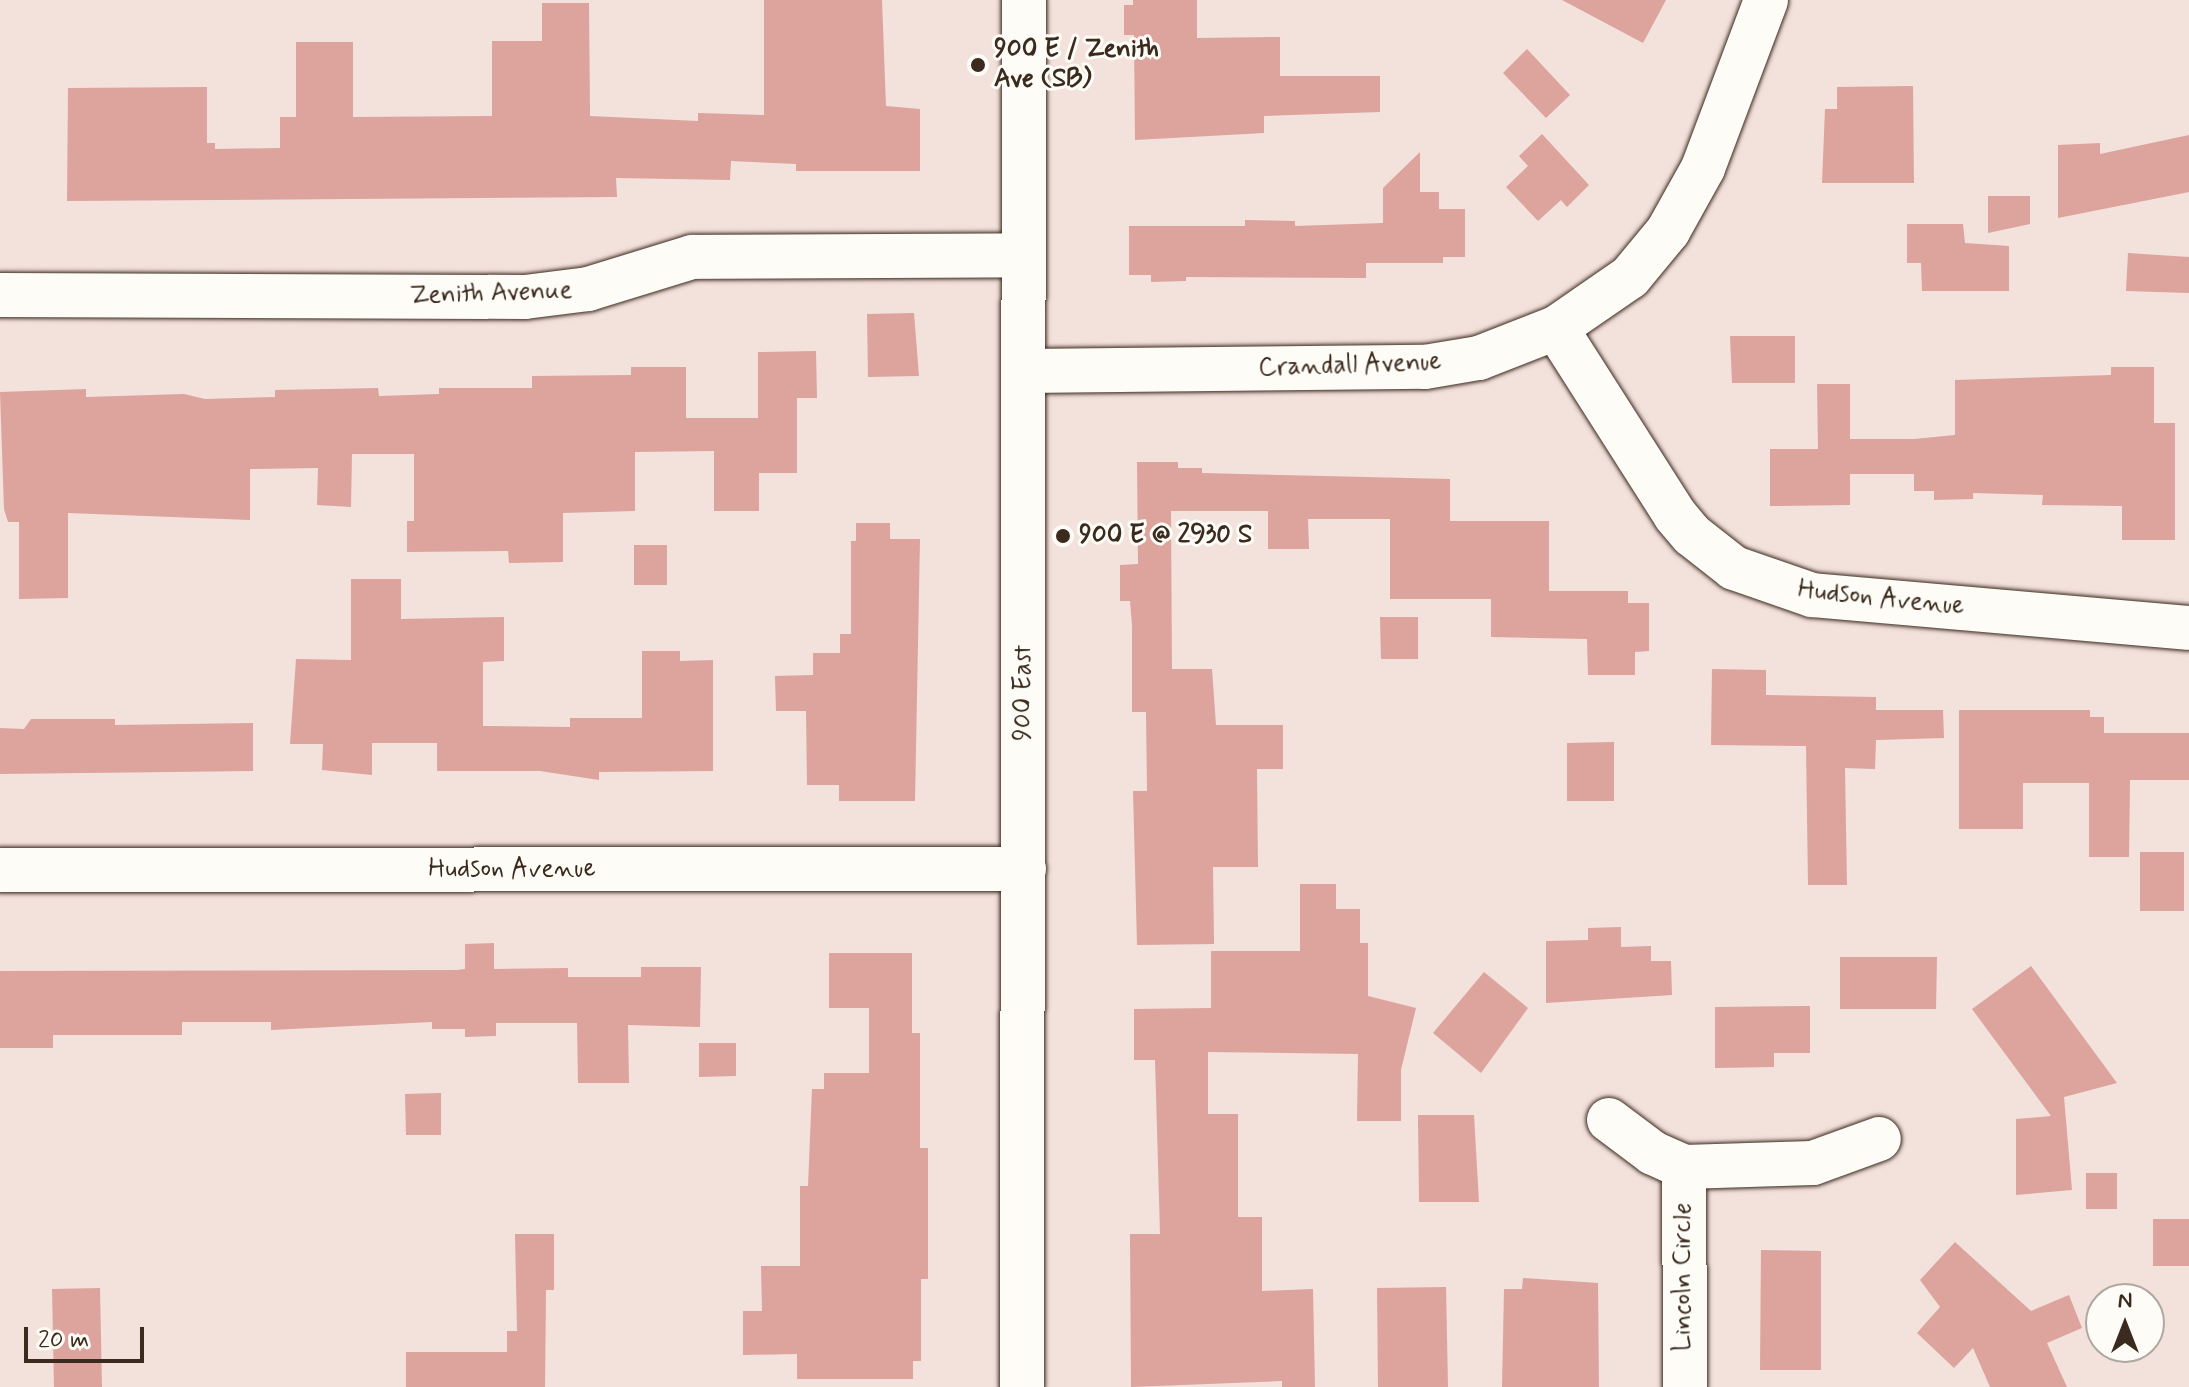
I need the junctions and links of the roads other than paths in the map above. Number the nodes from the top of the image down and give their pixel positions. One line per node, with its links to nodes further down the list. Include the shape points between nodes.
1 (1024, 0): 3 (street, 900 East)
2 (1766, 0): 5 (street, Crandall Avenue, via 1703,168 1668,231 1630,277)
3 (1024, 255): 4 (street, Zenith Avenue, via 703,256 588,289 525,297); 6 (street, 900 East)
4 (0, 295)
5 (1556, 328): 6 (street, Crandall Avenue, via 1479,358 1425,367); 7 (street, Hudson Avenue, via 1675,515 1734,568 1812,595)
6 (1025, 371): 8 (street, 900 East)
7 (2189, 628)
8 (1024, 869): 9 (street, Hudson Avenue); 13 (street, 900 East)
9 (0, 870)
10 (1609, 1120): 12 (street, Lincoln Circle, via 1653,1153)
11 (1879, 1139): 12 (street, Lincoln Circle, via 1813,1163)
12 (1684, 1167): 14 (street, Lincoln Circle)
13 (1022, 1387)
14 (1685, 1387)

